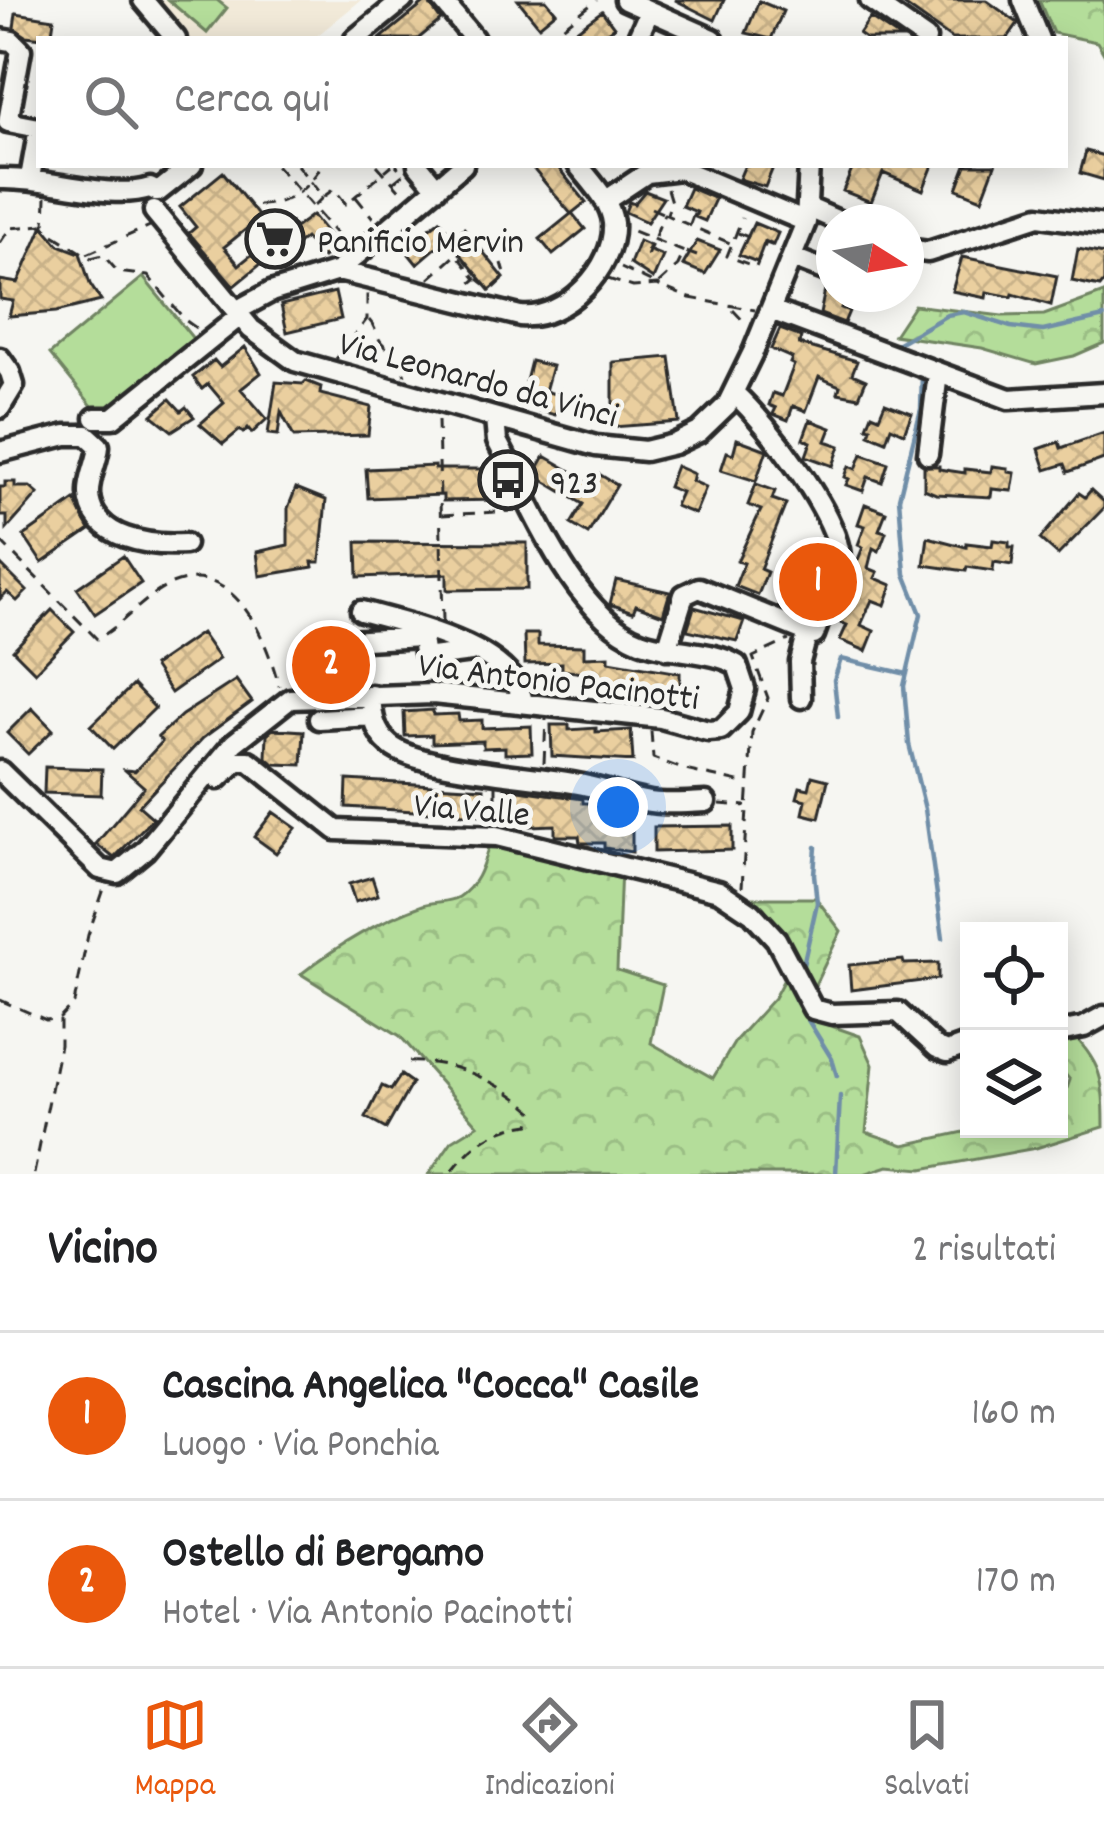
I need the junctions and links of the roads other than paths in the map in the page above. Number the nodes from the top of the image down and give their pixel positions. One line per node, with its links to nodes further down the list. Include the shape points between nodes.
1 (143, 0): 9 (street)
2 (385, 0): 10 (street)
3 (403, 0): 11 (street)
4 (442, 0): 12 (street)
5 (625, 0): 8 (street)
6 (870, 0): 15 (street)
7 (1023, 0): 16 (street)
8 (649, 12): 13 (street); 14 (street)
9 (173, 36)
10 (342, 36)
11 (359, 36)
12 (472, 36)
13 (639, 36)
14 (706, 36)
15 (922, 36)
16 (1038, 36)
17 (0, 40): 18 (street, via 21,50 8,122)
18 (36, 127)
19 (36, 145): 25 (street)
20 (189, 168): 30 (street)
21 (420, 168): 27 (street)
22 (459, 168): 27 (street)
23 (580, 168): 29 (street)
24 (809, 168): 31 (street, Via Leonardo da Vinci)
25 (30, 178): 26 (street); 30 (street)
26 (0, 179)
27 (436, 188): 37 (street)
28 (0, 190): 30 (street)
29 (605, 201): 31 (street, via 647,173 690,172); 37 (street, via 613,223 600,268 560,309 535,318)
30 (148, 206): 39 (street, Via Leonardo da Vinci)
31 (807, 215): 32 (street); 35 (street, Via Leonardo da Vinci)
32 (816, 217)
33 (1104, 225): 34 (street, via 1040,216)
34 (924, 251)
35 (789, 254): 36 (street); 38 (street, Via Leonardo da Vinci)
36 (816, 266)
37 (338, 271): 39 (street, via 271,292)
38 (765, 311): 41 (street); 43 (street, Via Leonardo da Vinci)
39 (238, 314): 45 (street, via 113,418); 46 (street, Via Leonardo da Vinci, via 296,361)
40 (0, 358): 44 (street, via 14,386)
41 (938, 373): 42 (street, via 1009,399); 48 (street)
42 (1104, 393)
43 (735, 394): 46 (street, Via Leonardo da Vinci, via 686,440 645,451); 52 (street, via 838,537 835,579 817,631)
44 (0, 408)
45 (95, 418)
46 (495, 418): 54 (street, Via Antonio Pacinotti, via 497,441 579,593 623,633)
47 (0, 452): 49 (street, via 88,435 99,446 89,491 100,518 129,540)
48 (928, 454)
49 (185, 544)
50 (361, 611): 51 (street)
51 (422, 633): 53 (street); 55 (street, via 443,634); 55 (street, via 432,657)
52 (803, 633): 54 (street, via 692,589); 57 (street)
53 (327, 642)
54 (667, 649): 58 (street, Via Antonio Pacinotti, via 737,665 744,700 733,722 708,731)
55 (475, 652): 58 (street, via 507,672)
56 (371, 695): 58 (street, Via Antonio Pacinotti); 59 (street, Via Antonio Pacinotti); 62 (street, Via Antonio Pacinotti, via 283,703 234,743)
57 (801, 698)
58 (523, 703)
59 (372, 716): 60 (street); 63 (street, via 398,750 658,803)
60 (319, 719)
61 (0, 771): 62 (street, Via Valle, via 108,872 124,870)
62 (185, 802): 66 (street, Via Valle, via 244,760 336,830 497,836 719,890 776,939 813,1009 898,1012 937,1048)
63 (706, 802)
64 (1104, 1016): 65 (street)
65 (1068, 1030)
66 (960, 1048)

